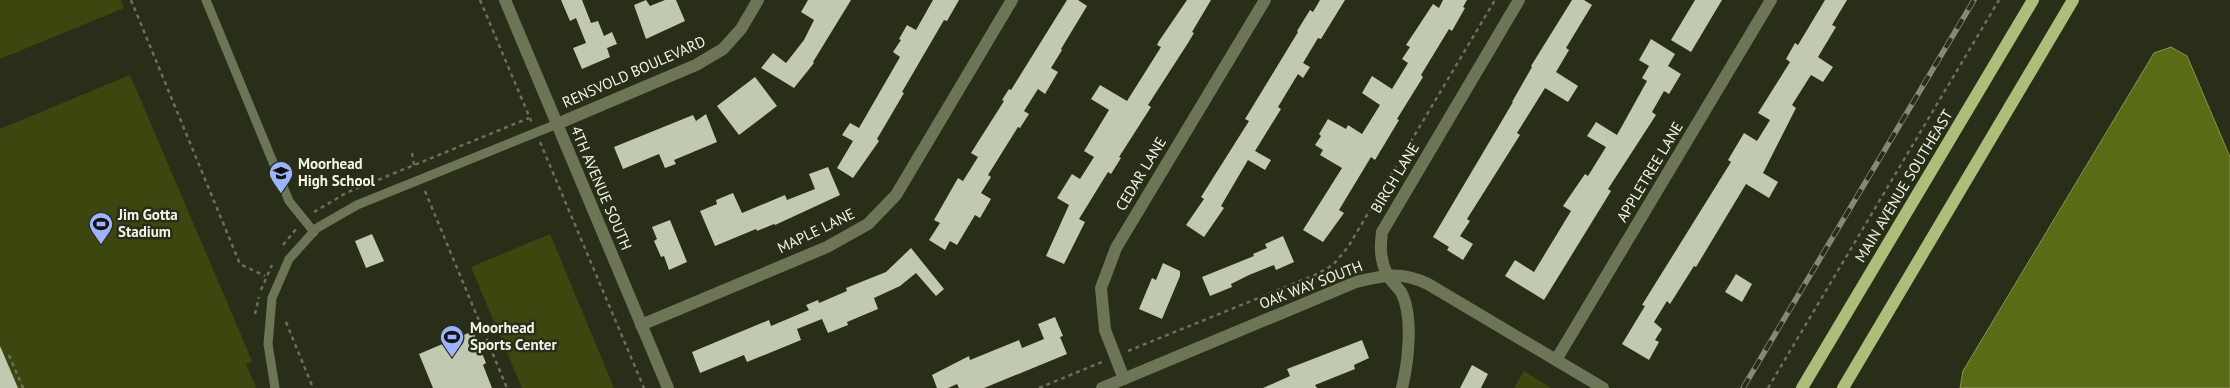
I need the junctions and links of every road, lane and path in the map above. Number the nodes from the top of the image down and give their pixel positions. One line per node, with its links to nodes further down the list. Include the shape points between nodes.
1 (131, 0): 20 (path, via 240,264)
2 (206, 0): 18 (lane, via 289,201)
3 (480, 0): 15 (path)
4 (505, 0): 14 (street, 4TH AVENUE SOUTH)
5 (758, 0): 14 (street, RENSVOLD BOULEVARD, via 741,29 723,49 696,65)
6 (1012, 0): 22 (street, MAPLE LANE, via 896,195 868,224 827,247)
7 (1265, 0): 24 (street, CEDAR LANE, via 1116,248 1101,288 1105,330)
8 (1496, 0): 24 (path, via 1348,247 1332,264 1315,275)
9 (1519, 0): 19 (street, BIRCH LANE, via 1382,232 1380,254)
10 (1771, 0): 25 (street, APPLETREE LANE)
11 (1999, 0): 38 (path)
12 (2033, 0): 39 (main road, MAIN AVENUE SOUTHEAST)
13 (2073, 0): 27 (main road)
14 (557, 124): 15 (lane); 22 (street, 4TH AVENUE SOUTH)
15 (536, 133): 17 (lane); 32 (path)
16 (412, 153): 17 (path)
17 (420, 180): 18 (lane, via 357,205); 31 (path)
18 (314, 232): 29 (lane, via 289,259 272,298 268,344)
19 (1387, 274): 25 (street, OAK WAY SOUTH, via 1411,276 1428,284); 26 (street, OAK WAY SOUTH, via 1356,282); 36 (street, BIRCH LANE, via 1401,293 1408,313 1407,366)
20 (266, 276)
21 (286, 322): 30 (path)
22 (642, 325): 33 (street, 4TH AVENUE SOUTH)
23 (9, 355): 28 (path)
24 (1115, 357): 26 (street, CEDAR LANE); 34 (path)
25 (1556, 360): 37 (street, OAK WAY SOUTH)
26 (1124, 379): 35 (street, OAK WAY SOUTH)
27 (1847, 387)
28 (23, 388)
29 (275, 388)
30 (313, 388)
31 (507, 388)
32 (644, 388)
33 (668, 388)
34 (1039, 388)
35 (1102, 388)
36 (1402, 388)
37 (1603, 388)
38 (1768, 388)
39 (1802, 388)

